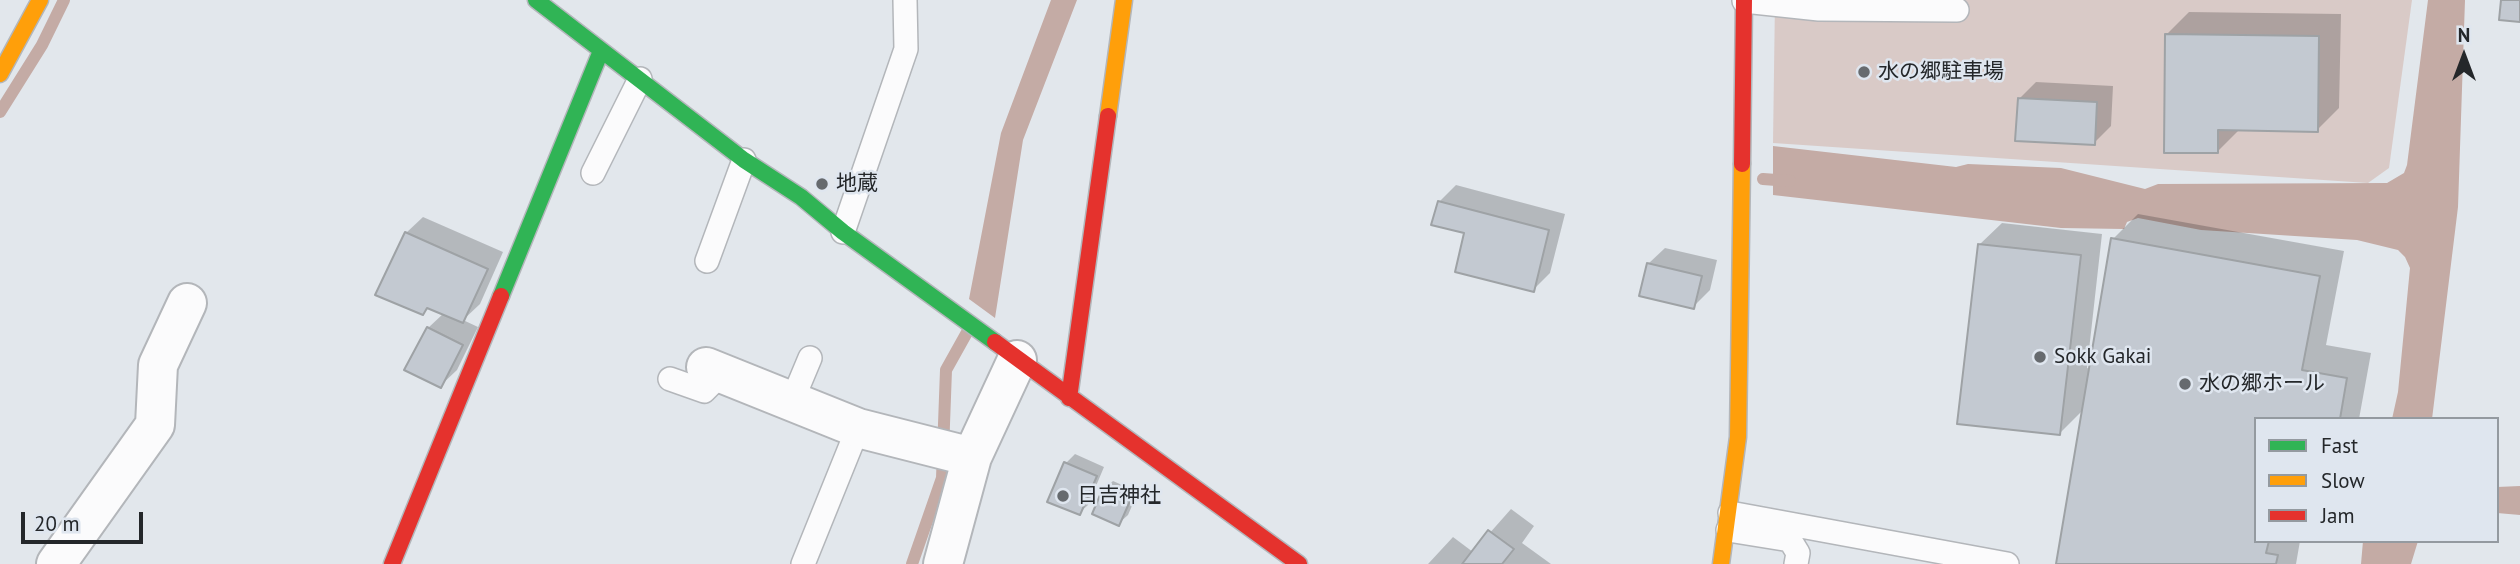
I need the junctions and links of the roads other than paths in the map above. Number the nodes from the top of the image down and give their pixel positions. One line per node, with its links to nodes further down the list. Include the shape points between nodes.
1 (40, 0): 8 (street)
2 (536, 0): 7 (street)
3 (905, 0): 12 (lane, via 906,49)
4 (1124, 0): 19 (street)
5 (1744, 1): 6 (lane, via 1819,9); 23 (street, via 1738,437)
6 (1957, 9)
7 (601, 51): 9 (street); 25 (street)
8 (0, 74)
9 (640, 79): 10 (street); 11 (lane)
10 (744, 160): 12 (street, via 801,197); 13 (lane)
11 (593, 173)
12 (843, 232): 16 (street)
13 (707, 261)
14 (187, 303): 24 (street, via 158,365 155,425)
15 (810, 358): 20 (lane)
16 (1017, 360): 19 (street); 22 (street)
17 (713, 370): 18 (lane, via 704,391); 20 (street)
18 (670, 379)
19 (1069, 398): 28 (street)
20 (792, 401): 21 (street)
21 (858, 428): 22 (street); 26 (lane)
22 (954, 453): 27 (street)
23 (1729, 522): 29 (street); 30 (lane, via 1790,540 1798,553); 31 (lane)
24 (56, 564)
25 (392, 564)
26 (803, 564)
27 (943, 564)
28 (1298, 564)
29 (1721, 564)
30 (1796, 564)
31 (2007, 564)

